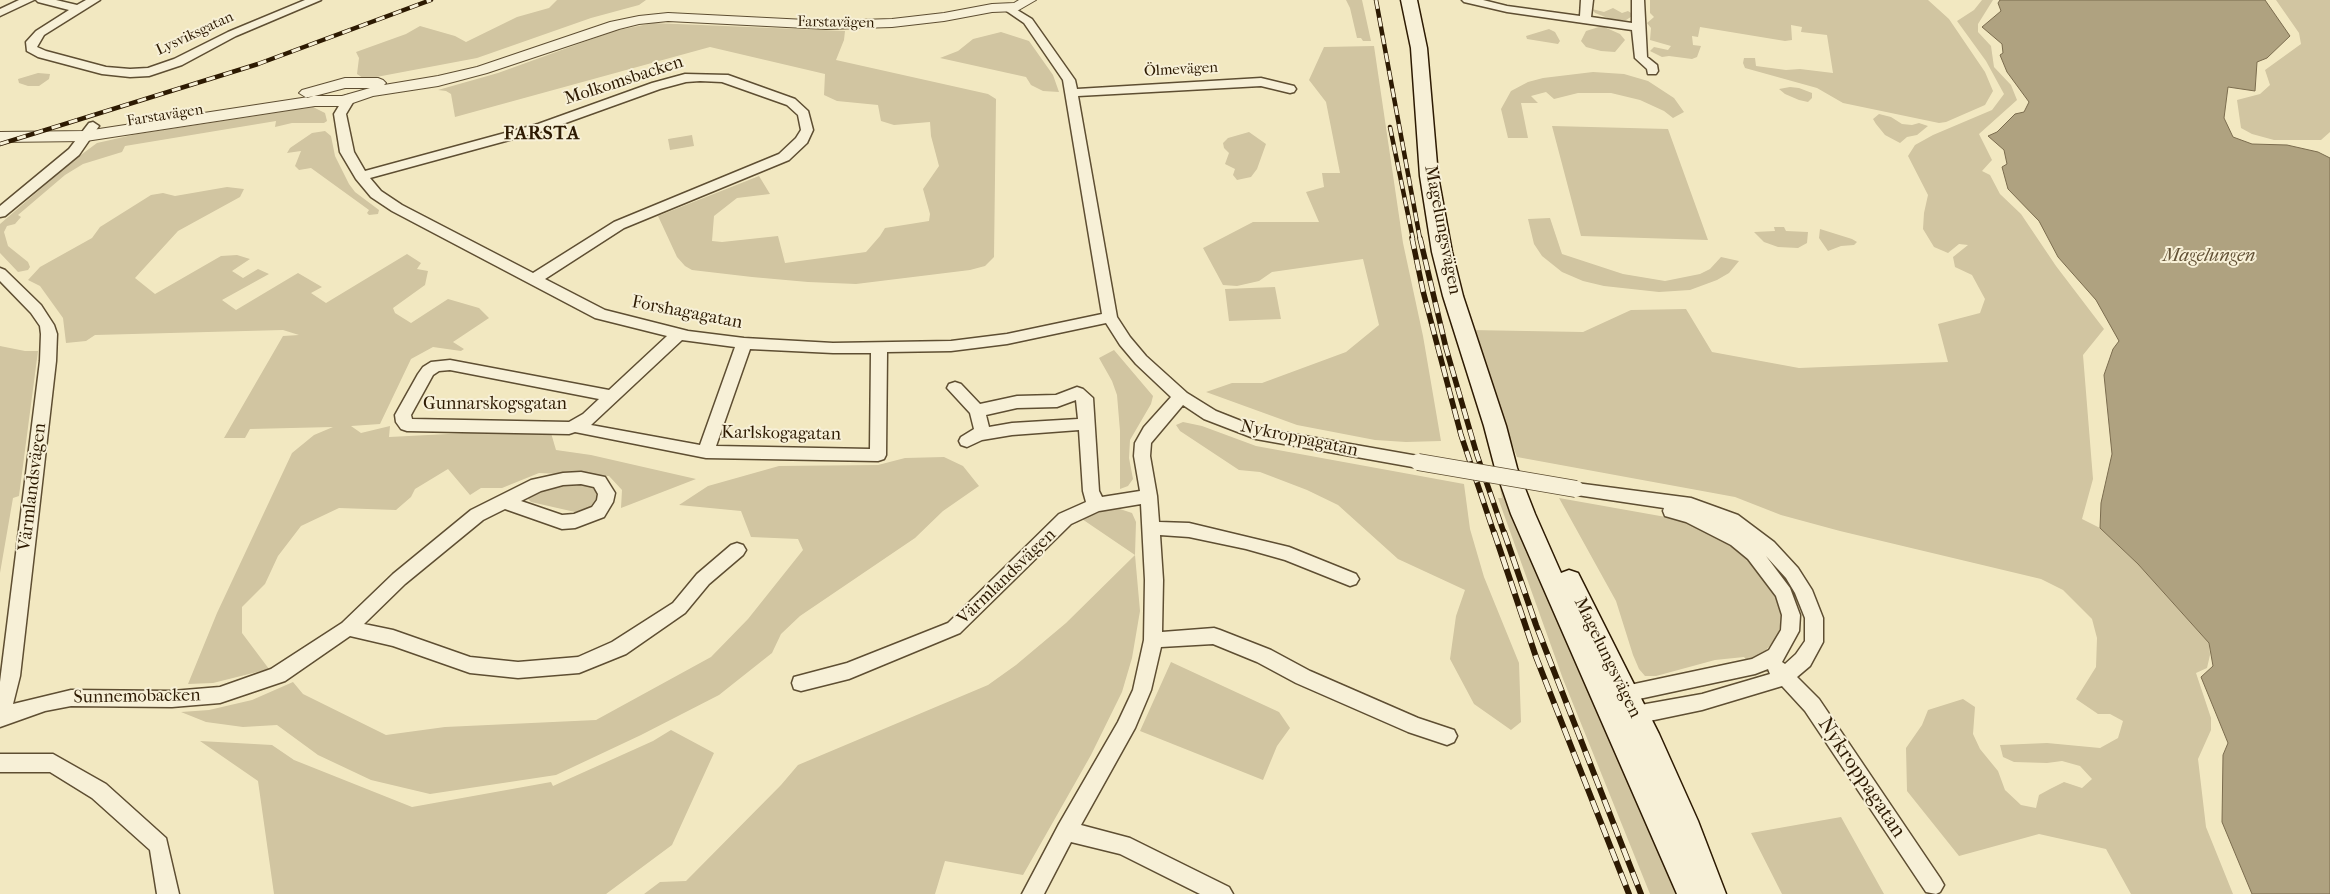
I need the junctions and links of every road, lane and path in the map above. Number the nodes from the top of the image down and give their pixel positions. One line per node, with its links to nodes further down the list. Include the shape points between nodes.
1 (28, 0): 14 (street)
2 (42, 0): 13 (street)
3 (94, 0): 13 (street, Lysviksgatan)
4 (315, 0): 13 (street, Lysviksgatan, via 232,34 178,62 139,73 106,71 42,54 31,48 40,34)
5 (987, 0): 16 (street, Farstavägen, via 914,12)
6 (1410, 0): 57 (main road, Magelungsvägen, via 1419,48 1429,176 1442,252 1467,343 1495,426)
7 (1468, 0): 12 (street)
8 (1587, 0): 17 (street)
9 (1638, 0): 20 (street)
10 (1026, 1): 11 (street, Farstavägen); 18 (street, Nykroppagatan)
11 (1002, 5): 18 (street, Nykroppagatan); 19 (street, Farstavägen, via 892,23 826,25)
12 (1507, 5): 17 (street)
13 (78, 9)
14 (0, 13)
15 (662, 13): 16 (street, Farstavägen); 19 (street, Farstavägen); 24 (street, Farstavägen, via 606,20 473,64 404,78)
16 (815, 16): 19 (street)
17 (1585, 19): 20 (street)
18 (1028, 21): 23 (street, Nykroppagatan, via 1064,70)
19 (794, 22)
20 (1638, 27): 21 (street, via 1642,58 1653,68)
21 (1652, 71)
22 (1290, 89): 23 (street, Ölmevägen, via 1261,82)
23 (1072, 93): 32 (street, Nykroppagatan)
24 (332, 101): 26 (street, Farstavägen); 28 (street, Forshagagatan, via 347,152)
25 (0, 126): 26 (street, Farstavägen)
26 (90, 131): 27 (street, Farstavägen, via 35,138); 29 (street, via 74,152)
27 (0, 136)
28 (360, 176): 31 (street, Forshagagatan, via 376,194 397,208); 31 (street, Molkomsbacken, via 542,127 685,78 724,78 791,102 804,114 807,130 802,140 784,157 619,224)
29 (0, 213)
30 (0, 273): 58 (street, Värmlandsvägen, via 36,309 49,334 12,667)
31 (533, 280): 33 (street, Forshagagatan, via 600,314)
32 (1110, 317): 35 (street, Forshagagatan, via 1007,339 951,346); 38 (street, Nykroppagatan, via 1141,360)
33 (679, 334): 34 (street, Forshagagatan); 37 (street, Gunnarskogsgatan)
34 (744, 343): 35 (street, Forshagagatan); 44 (street)
35 (879, 348): 44 (street, Karlskogagatan, via 878,455)
36 (955, 388): 39 (street)
37 (611, 396): 41 (street, Gunnarskogsgatan); 41 (street, Gunnarskogsgatan, via 436,366 428,371 403,415 407,425 569,428)
38 (1181, 397): 45 (street, via 1143,443); 46 (street, Nykroppagatan, bridge, via 1210,415 1256,433)
39 (977, 411): 40 (street, via 1017,402 1057,401 1077,393 1084,398); 42 (street)
40 (1086, 424): 42 (street, via 1012,429 989,434); 48 (street, via 1091,491)
41 (578, 425): 44 (street, Karlskogagatan, via 582,429)
42 (981, 432): 43 (street)
43 (967, 441)
44 (706, 452)
45 (1149, 496): 48 (street, Värmlandsvägen); 49 (street)
46 (1631, 498): 54 (street, Nykroppagatan, via 1708,524 1737,540 1759,560 1784,593 1791,615 1790,630 1776,656); 55 (street, Nykroppagatan, via 1691,505 1732,520 1768,547 1792,574 1803,590 1814,618 1814,642 1803,660)
47 (505, 502): 47 (street, Sunnemobacken, via 562,522 575,521 598,512 607,493 599,482 563,479 538,485); 52 (street, Sunnemobacken, via 465,524 399,579)
48 (1096, 505): 56 (street, Värmlandsvägen, via 1065,520 954,628 850,671)
49 (1150, 530): 51 (street, via 1189,530 1246,542 1289,554); 53 (street, via 1154,580)
50 (737, 550): 52 (street, via 703,579 679,608 620,648 579,665 518,670 470,665 393,638)
51 (1350, 579)
52 (348, 628): 58 (street, Sunnemobacken, via 278,675 220,695 172,699 71,698)
53 (1153, 640): 59 (street, via 1214,636 1415,726); 61 (street, via 1142,690 1125,728)
54 (1770, 660): 55 (street, Nykroppagatan); 57 (street)
55 (1785, 676): 57 (street, Nykroppagatan, via 1702,702); 62 (street, Nykroppagatan, via 1812,704)
56 (801, 683)
57 (1620, 706): 66 (main road, Magelungsvägen); 67 (main road, Magelungsvägen, via 1684,821)
58 (0, 717)
59 (1447, 736)
60 (0, 763): 63 (street, via 53,763 99,791 160,845)
61 (1066, 831): 64 (street); 65 (street, via 1123,846)
62 (1933, 885)
63 (168, 894)
64 (1033, 894)
65 (1222, 894)
66 (1692, 894)
67 (1711, 894)

